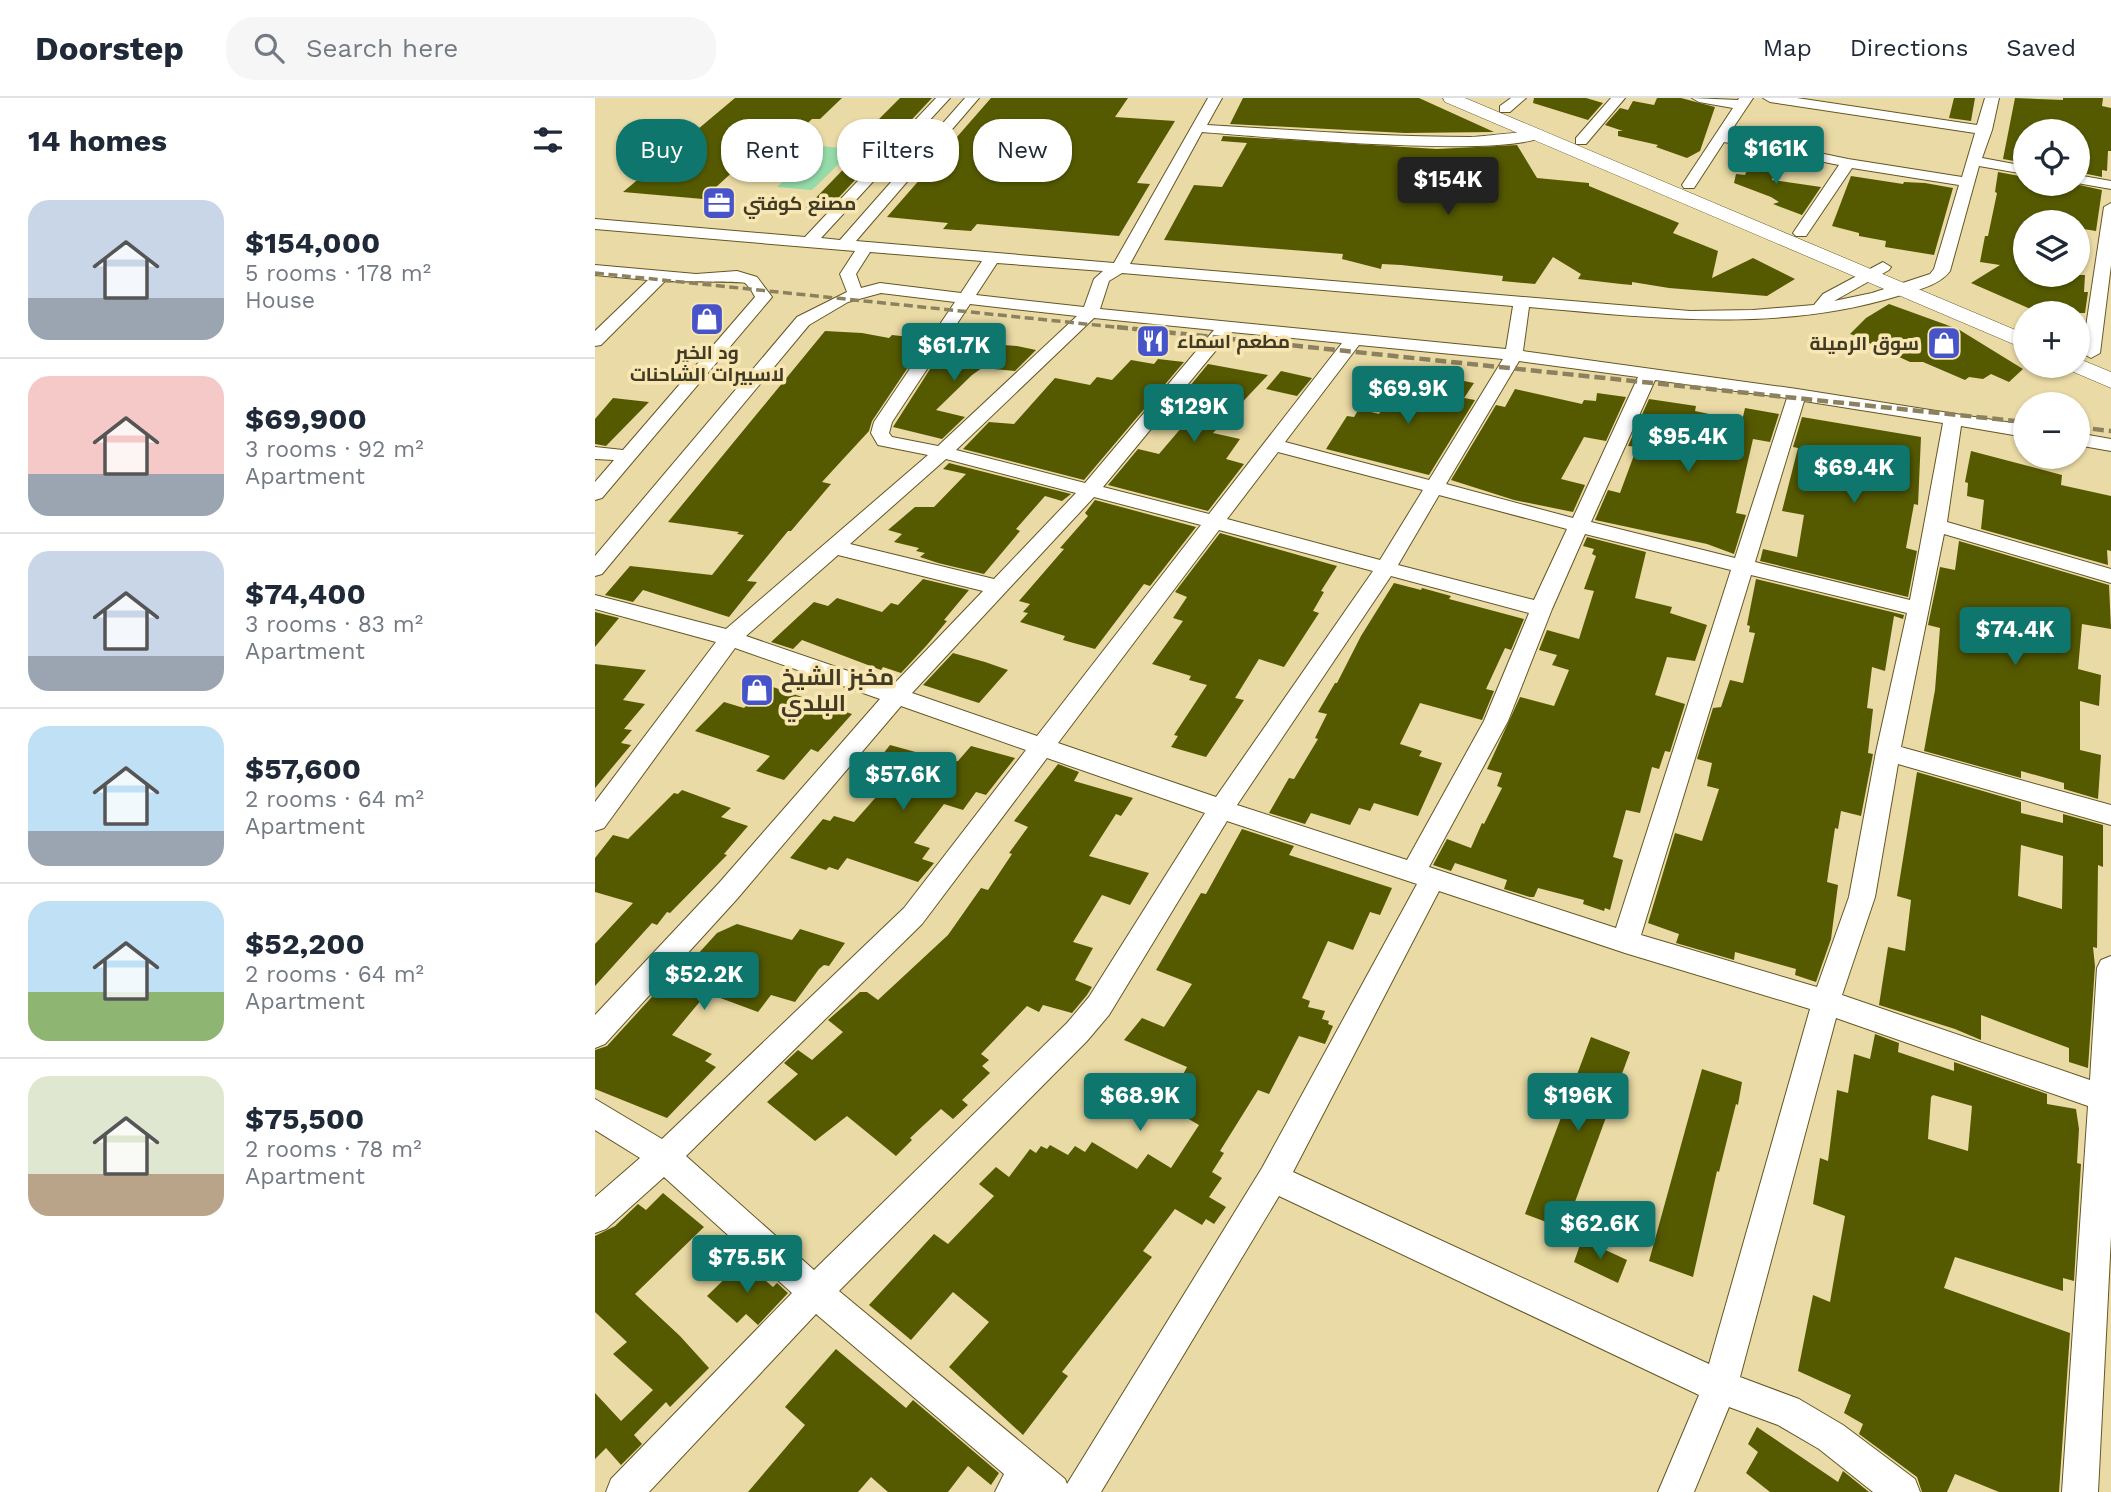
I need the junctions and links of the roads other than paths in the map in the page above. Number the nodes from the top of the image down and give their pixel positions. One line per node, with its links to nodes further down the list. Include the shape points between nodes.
1 (943, 98): 13 (street)
2 (972, 98): 14 (street)
3 (1215, 98): 17 (street)
4 (1451, 98): 19 (main road)
5 (1478, 98): 11 (main road)
6 (1618, 98): 21 (street)
7 (1699, 98): 10 (street)
8 (1770, 98): 12 (street)
9 (1992, 98): 18 (street)
10 (1743, 101): 20 (street)
11 (1512, 104): 21 (main road)
12 (1865, 105): 18 (street)
13 (932, 110): 14 (street); 15 (street)
14 (960, 111): 16 (street)
15 (924, 119)
16 (954, 119)
17 (1197, 128): 19 (street, via 1390,141 1493,141); 39 (street)
18 (1985, 130): 22 (street)
19 (1538, 135): 34 (main road)
20 (1722, 137): 23 (street); 29 (street)
21 (1581, 141): 29 (main road)
22 (1975, 161): 24 (street); 28 (street)
23 (1848, 163): 28 (street); 34 (street)
24 (2013, 168)
25 (2090, 181): 30 (street)
26 (865, 182): 35 (street)
27 (899, 182): 36 (street)
28 (1966, 182): 44 (street, via 1942,271)
29 (1689, 185): 34 (main road)
30 (2111, 185)
31 (2111, 209): 56 (street)
32 (595, 223): 33 (street)
33 (760, 238): 35 (street); 43 (street)
34 (1805, 241): 41 (main road); 45 (main road)
35 (809, 242): 36 (street)
36 (844, 244): 37 (street)
37 (867, 246): 38 (street); 46 (street, via 847,272)
38 (993, 257): 39 (street); 47 (street)
39 (1120, 267): 48 (street); 50 (street, via 1102,279)
40 (595, 270): 42 (street)
41 (1876, 271): 44 (main road); 45 (street)
42 (661, 276): 43 (street); 55 (street)
43 (720, 276): 69 (street, via 751,280 764,297)
44 (1912, 287): 49 (street, via 1847,306); 51 (main road); 53 (main road)
45 (1840, 291): 49 (street)
46 (856, 294): 47 (street, via 880,288); 78 (street, via 803,321)
47 (967, 298): 50 (street); 67 (street, via 880,433 885,441)
48 (1522, 302): 49 (street, via 1691,316 1749,317); 57 (street)
49 (1820, 308)
50 (1090, 313): 52 (street); 67 (street)
51 (2013, 322)
52 (1227, 326): 54 (street); 71 (street)
53 (2013, 336)
54 (1355, 338): 57 (street); 65 (street)
55 (595, 341)
56 (2090, 350)
57 (1514, 355): 59 (street); 70 (street)
58 (2090, 358): 60 (main road)
59 (1649, 373): 61 (street); 75 (street)
60 (2111, 381)
61 (1797, 394): 62 (street); 77 (street)
62 (1953, 420): 63 (street); 74 (street)
63 (2013, 429)
64 (2090, 441): 66 (street)
65 (1275, 445): 70 (street); 73 (street)
66 (2111, 445)
67 (944, 451): 71 (street); 76 (street)
68 (595, 453): 69 (street)
69 (629, 456): 72 (street)
70 (1432, 488): 75 (street); 79 (street)
71 (1090, 490): 73 (street); 81 (street)
72 (595, 494)
73 (1217, 521): 79 (street); 87 (street)
74 (1936, 525): 80 (street); 84 (street)
75 (1579, 526): 77 (street); 83 (street)
76 (832, 547): 81 (street); 85 (street)
77 (1742, 564): 84 (street); 93 (street)
78 (595, 569)
79 (1385, 569): 83 (street); 89 (street)
80 (2111, 576)
81 (997, 587): 86 (street)
82 (595, 602): 85 (street)
83 (1541, 609): 92 (street, via 1496,721)
84 (1917, 609): 88 (street)
85 (730, 638): 86 (street); 91 (street)
86 (897, 695): 87 (street); 96 (street, via 728,891)
87 (1044, 745): 89 (street); 99 (street, via 913,916)
88 (1888, 752): 90 (street); 95 (street, via 1863,897)
89 (1221, 809): 92 (street); 103 (street, via 1099,1006)
90 (2111, 815)
91 (595, 821)
92 (1424, 874): 93 (street); 100 (street)
93 (1625, 942): 95 (street)
94 (2111, 968): 97 (street)
95 (1826, 1002): 97 (street); 104 (street)
96 (595, 1035)
97 (2103, 1098): 101 (street)
98 (595, 1114): 99 (street)
99 (664, 1157): 102 (street); 103 (street)
100 (1273, 1178): 104 (street); 107 (street)
101 (2105, 1185): 110 (street)
102 (595, 1218)
103 (815, 1292): 105 (street); 106 (street)
104 (1720, 1387): 108 (street); 109 (street, via 1787,1411 1831,1437)
105 (1030, 1486)
106 (624, 1492)
107 (1081, 1492)
108 (1676, 1492)
109 (1902, 1492)
110 (2080, 1492)

